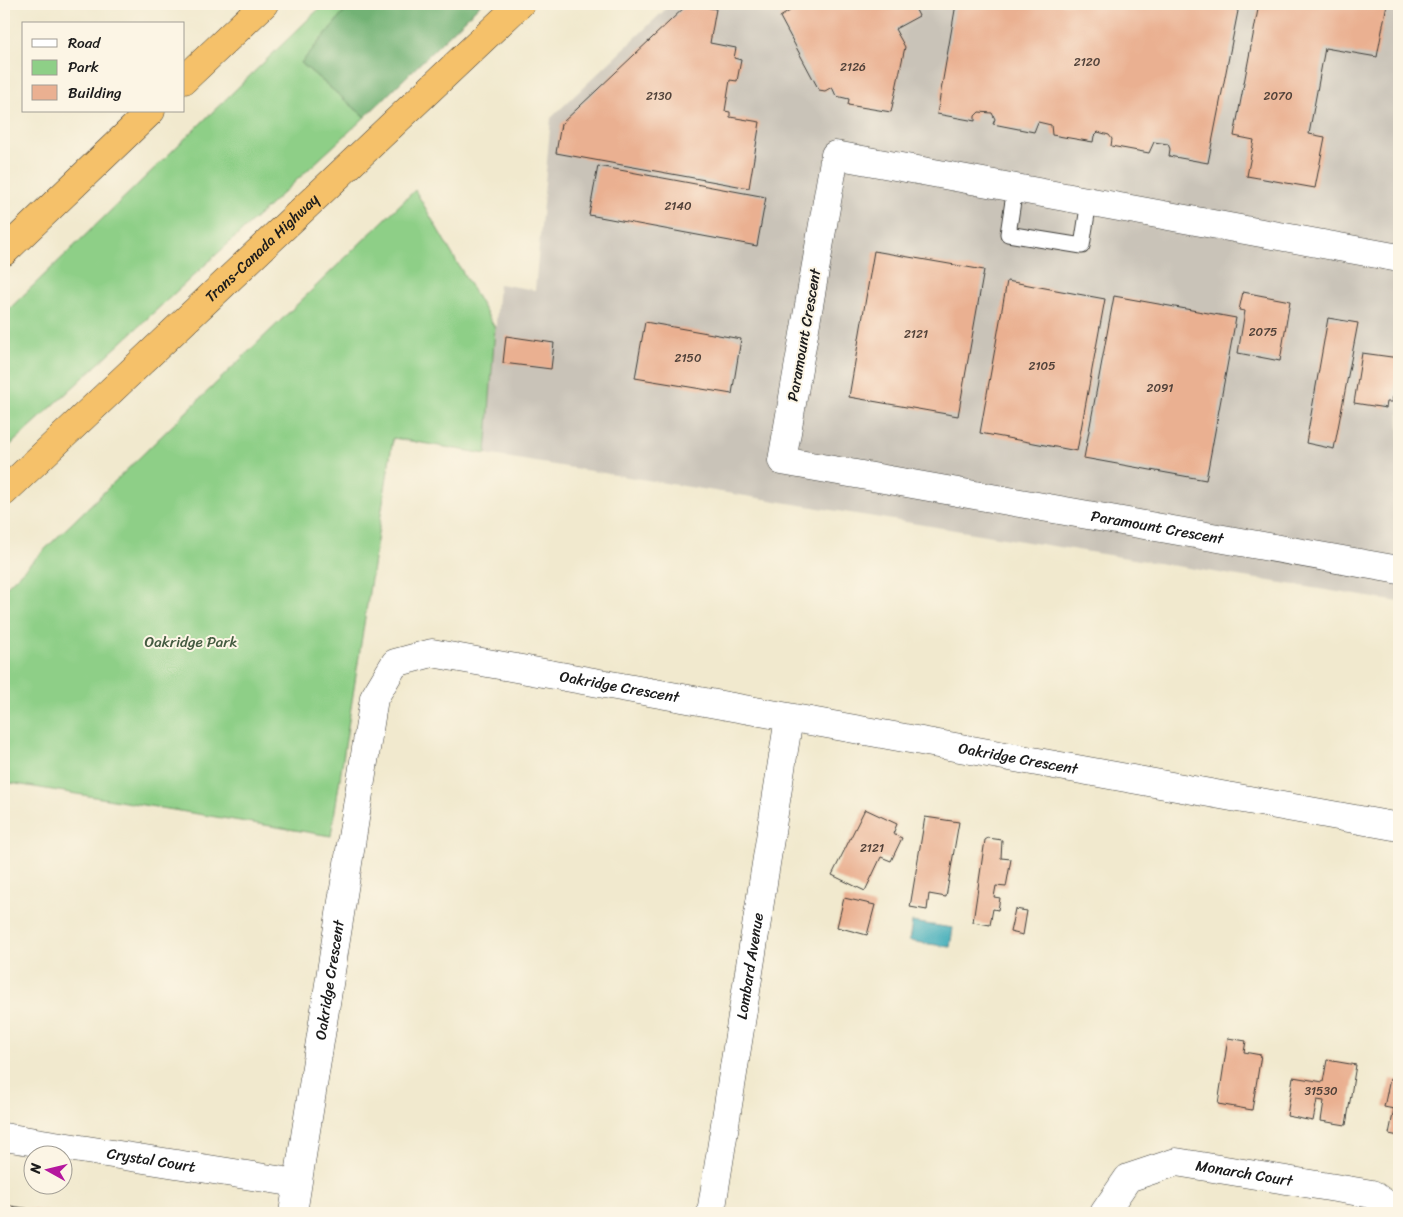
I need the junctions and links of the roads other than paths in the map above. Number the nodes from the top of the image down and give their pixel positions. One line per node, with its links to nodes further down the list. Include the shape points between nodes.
1 (264, 4): 3 (highway)
2 (520, 4): 9 (highway, Trans-Canada Highway)
3 (185, 79)
4 (150, 112): 7 (highway)
5 (1015, 188): 6 (street, Paramount Crescent); 6 (lane, via 1008,234 1082,246); 10 (street, Paramount Crescent, via 835,155 782,461)
6 (1089, 201): 8 (street, Paramount Crescent)
7 (4, 252)
8 (1399, 258)
9 (4, 492)
10 (1399, 570)
11 (789, 718): 12 (street, Oakridge Crescent); 14 (street, Oakridge Crescent, via 432,653 395,663 374,698); 16 (street, Lombard Avenue)
12 (1399, 827)
13 (4, 1137): 14 (street, Crystal Court)
14 (297, 1183): 15 (street, Oakridge Crescent)
15 (293, 1213)
16 (711, 1213)
17 (1104, 1213): 18 (street, Monarch Court, via 1128,1178 1176,1162 1372,1194)
18 (1399, 1213)

